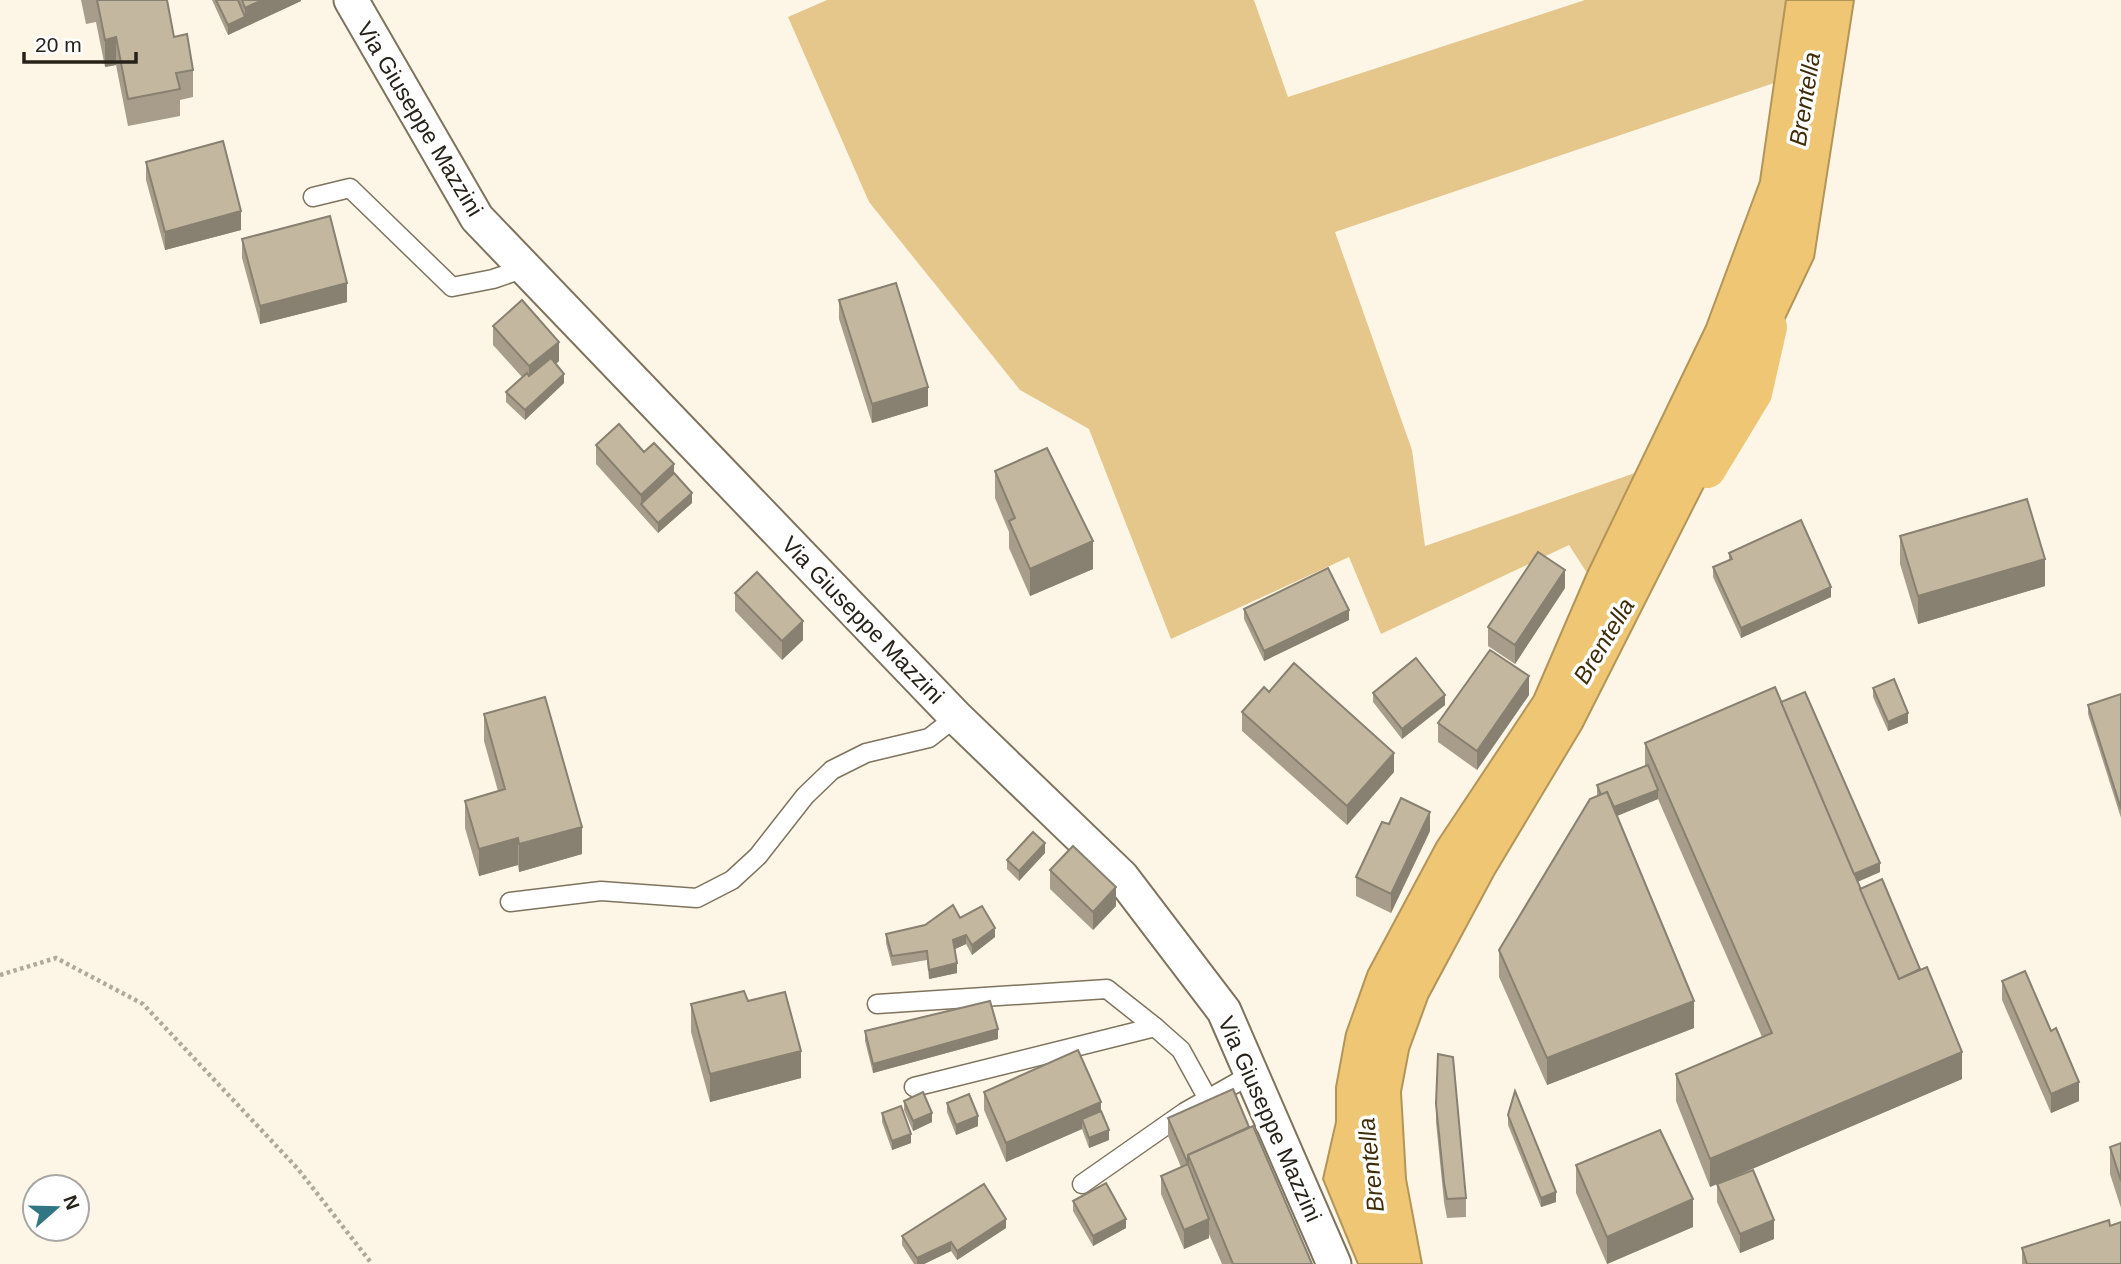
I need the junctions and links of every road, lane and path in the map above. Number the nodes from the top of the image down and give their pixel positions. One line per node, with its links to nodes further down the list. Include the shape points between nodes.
1 (351, 0): 3 (street, Via Giuseppe Mazzini, via 477,218)
2 (313, 197): 3 (lane, via 350,188 452,287)
3 (525, 268): 4 (street, Via Giuseppe Mazzini)
4 (956, 717): 5 (lane, via 929,738 866,753 832,770 733,880 698,898 601,891); 9 (street, Via Giuseppe Mazzini, via 1122,877 1224,1011)
5 (510, 902)
6 (0, 975): 13 (path, via 56,958 143,1004 298,1170)
7 (877, 1004): 8 (lane, via 1108,989)
8 (1155, 1027): 10 (lane); 11 (lane, via 1181,1051)
9 (1251, 1074): 11 (lane); 14 (street, Via Giuseppe Mazzini)
10 (914, 1087)
11 (1208, 1099): 12 (lane)
12 (1082, 1184)
13 (372, 1264)
14 (1334, 1264)

